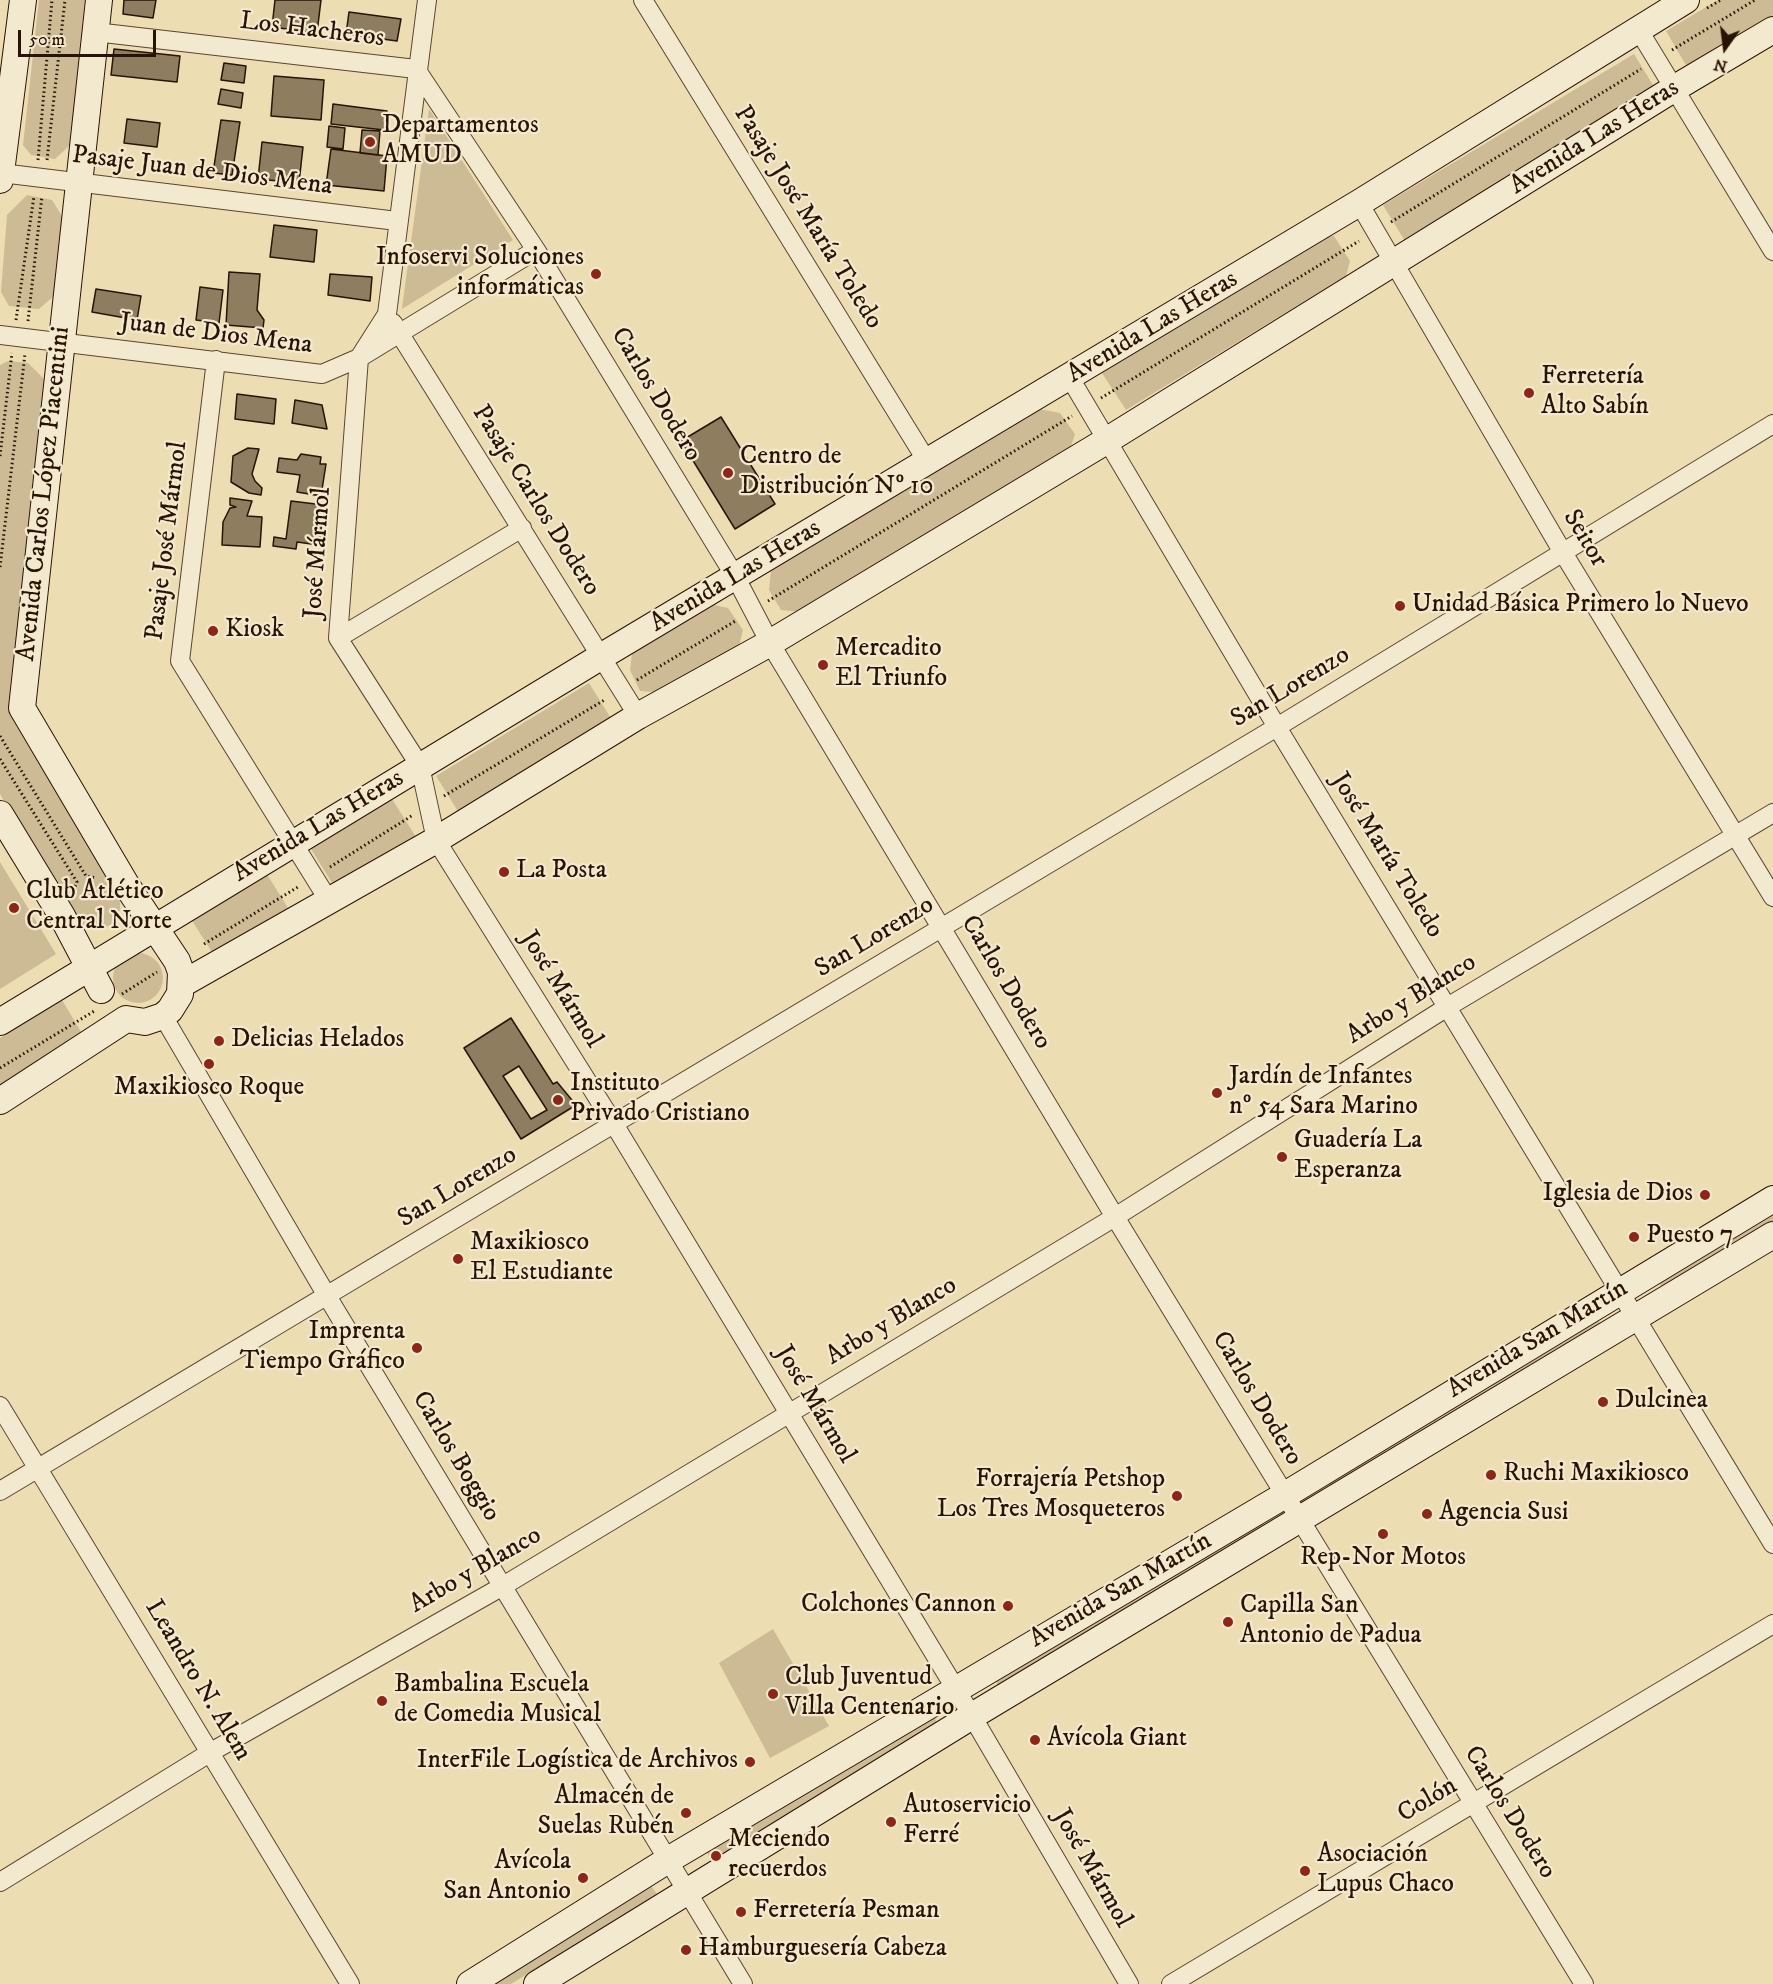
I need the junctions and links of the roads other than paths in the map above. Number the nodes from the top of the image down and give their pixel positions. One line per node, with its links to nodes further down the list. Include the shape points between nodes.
1 (23, 0): 11 (main road)
2 (99, 0): 8 (main road, Avenida Carlos López Piacentini)
3 (427, 0): 9 (street)
4 (643, 0): 28 (street, Pasaje José María Toledo)
5 (1686, 0): 6 (main road, Avenida Las Heras)
6 (1638, 29): 10 (street); 14 (main road, Avenida Las Heras)
7 (1773, 30): 10 (main road, Avenida Las Heras)
8 (95, 32): 9 (street, Los Hacheros); 13 (main road, Avenida Carlos López Piacentini)
9 (416, 69): 15 (street, José Mármol); 16 (street, Carlos Dodero)
10 (1675, 88): 17 (street); 18 (main road, Avenida Las Heras)
11 (1, 173): 12 (main road); 13 (street, Pasaje Juan de Dios Mena)
12 (0, 180)
13 (80, 183): 15 (street, Pasaje Juan de Dios Mena); 22 (main road, Avenida Carlos López Piacentini)
14 (1359, 203): 18 (street, Seitor); 25 (main road, Avenida Las Heras)
15 (397, 220): 19 (street, José Mármol)
16 (536, 250): 20 (street, Juan de Dios Mena); 31 (street, Carlos Dodero)
17 (1773, 251)
18 (1394, 263): 27 (main road, Avenida Las Heras); 30 (street, Seitor)
19 (387, 314): 20 (street, Pasaje Carlos Dodero); 23 (street, José Mármol)
20 (399, 333): 23 (street, Juan de Dios Mena); 29 (street, Pasaje Carlos Dodero)
21 (14, 336): 22 (street, Juan de Dios Mena)
22 (61, 342): 24 (street, Juan de Dios Mena); 45 (main road, Avenida Carlos López Piacentini, via 22,708)
23 (360, 358): 24 (street, Juan de Dios Mena, via 322,374); 32 (street, José Mármol)
24 (216, 360): 42 (street, Pasaje José Mármol, via 180,661)
25 (1070, 378): 27 (street, José María Toledo); 28 (main road, Avenida Las Heras)
26 (1773, 424): 30 (street, San Lorenzo)
27 (1106, 441): 33 (main road, Avenida Las Heras); 36 (street, José María Toledo)
28 (928, 463): 31 (main road, Avenida Las Heras)
29 (522, 528): 32 (street); 34 (street, Pasaje Carlos Dodero)
30 (1562, 551): 36 (street, San Lorenzo); 40 (street, Seitor)
31 (736, 578): 33 (street, Carlos Dodero); 34 (main road, Avenida Las Heras)
32 (338, 639): 37 (street, José Mármol)
33 (770, 643): 35 (main road, Avenida Las Heras); 46 (street, Carlos Dodero)
34 (602, 656): 35 (street, Pasaje Carlos Dodero); 37 (main road, Avenida Las Heras)
35 (638, 716): 41 (main road, Avenida Las Heras)
36 (1277, 727): 46 (street, San Lorenzo); 49 (street, José María Toledo)
37 (420, 766): 41 (street, José Mármol); 42 (main road, Avenida Las Heras)
38 (1773, 813): 40 (street, Arbo y Blanco)
39 (0, 814): 47 (main road, via 62,916)
40 (1736, 835): 43 (street, Seitor); 49 (street, Arbo y Blanco)
41 (436, 840): 44 (main road, Avenida Las Heras); 53 (street, José Mármol)
42 (293, 843): 44 (street, Pasaje José Mármol); 45 (main road, Avenida Las Heras)
43 (1773, 897)
44 (329, 901): 48 (main road, Avenida Las Heras)
45 (154, 927): 47 (main road, Avenida Las Heras); 48 (main road, Avenida Carlos López Piacentini)
46 (942, 927): 53 (street, San Lorenzo); 55 (street, Carlos Dodero)
47 (108, 971): 48 (main road, via 149,941); 50 (main road); 51 (main road, Avenida Las Heras)
48 (173, 983): 50 (main road, Avenida Las Heras, via 145,1022); 58 (street, Carlos Boggio)
49 (1449, 1006): 55 (street, Arbo y Blanco); 57 (street, José María Toledo)
50 (126, 1019): 52 (main road)
51 (0, 1022)
52 (0, 1101)
53 (614, 1124): 58 (street, San Lorenzo); 61 (street, José Mármol)
54 (1773, 1199): 57 (main road, Avenida San Martín)
55 (1115, 1217): 61 (street, Arbo y Blanco); 64 (street, Carlos Dodero)
56 (1773, 1235): 59 (main road, Avenida San Martín)
57 (1620, 1289): 59 (street, José María Toledo); 64 (main road, Avenida San Martín)
58 (327, 1296): 62 (street, San Lorenzo); 67 (street, Carlos Boggio)
59 (1638, 1318): 65 (main road, Avenida San Martín); 66 (street, José María Toledo)
60 (0, 1406): 62 (street, Leandro N. Alem)
61 (789, 1414): 67 (street, Arbo y Blanco); 69 (street, José Mármol)
62 (38, 1469): 63 (street, San Lorenzo); 71 (street, Leandro N. Alem)
63 (0, 1491)
64 (1285, 1495): 65 (street, Carlos Dodero); 69 (main road, Avenida San Martín)
65 (1300, 1521): 70 (main road, Avenida San Martín); 72 (street, Carlos Dodero)
66 (1773, 1544)
67 (503, 1586): 71 (street, Arbo y Blanco); 73 (street, Carlos Boggio)
68 (1773, 1624): 72 (street, Colón)
69 (955, 1688): 70 (street, José Mármol); 73 (main road, Avenida San Martín)
70 (972, 1716): 75 (main road, Avenida San Martín); 80 (street, José Mármol)
71 (211, 1752): 74 (street, Arbo y Blanco); 76 (street, Leandro N. Alem)
72 (1473, 1804): 81 (street, Colón); 82 (street, Carlos Dodero)
73 (668, 1860): 75 (street, Carlos Boggio); 77 (main road, Avenida San Martín)
74 (0, 1882)
75 (688, 1890): 78 (main road, Avenida San Martín); 79 (street, Carlos Boggio)
76 (350, 1984)
77 (470, 1984)
78 (537, 1984)
79 (743, 1984)
80 (1129, 1984)
81 (1171, 1984)
82 (1584, 1984)

